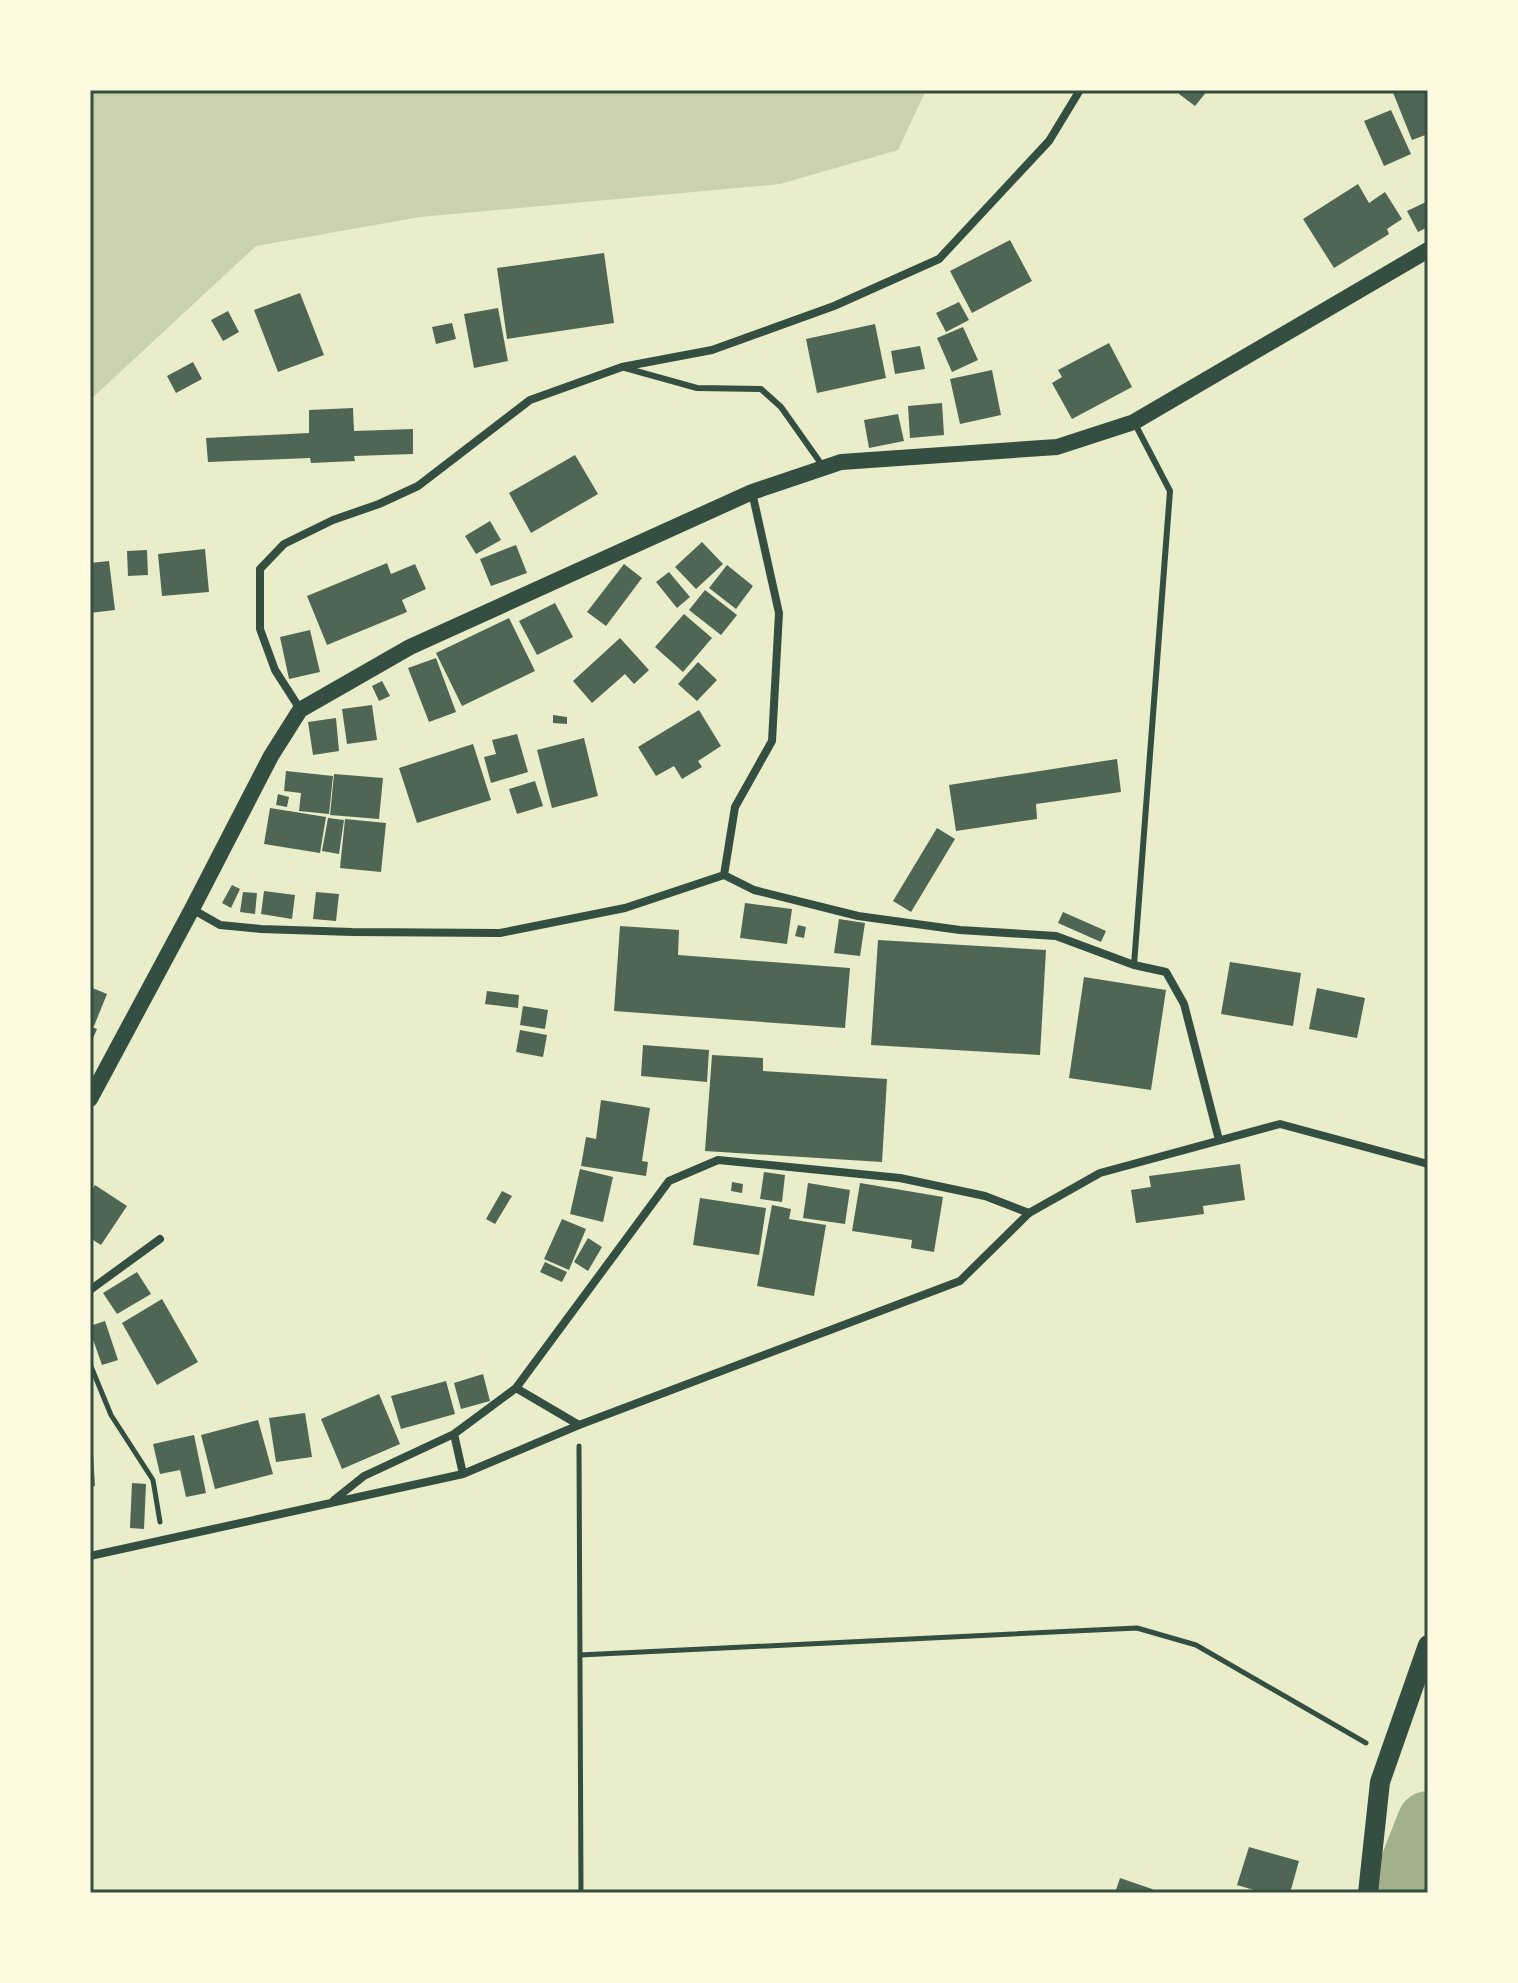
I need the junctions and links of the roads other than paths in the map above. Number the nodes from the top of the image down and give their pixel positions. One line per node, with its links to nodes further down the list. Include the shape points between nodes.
1 (1080, 90): 3 (street, via 1049,141 939,259 834,306 712,350)
2 (1428, 250): 4 (main road)
3 (622, 367): 5 (lane, via 697,388 761,389 781,407); 7 (street, via 530,400 418,486 284,544 260,569 260,629 275,670)
4 (1134, 422): 5 (main road, via 1057,447 841,462); 10 (lane, via 1170,491)
5 (825, 468): 6 (main road)
6 (752, 492): 7 (main road, via 410,647); 8 (street, via 779,613 772,741 735,807)
7 (300, 710): 9 (main road)
8 (724, 875): 9 (street, via 625,908 500,933 261,929 220,925); 10 (street, via 754,890 858,916 1056,936)
9 (192, 909): 11 (main road)
10 (1134, 965): 12 (street, via 1166,972 1184,1004)
11 (90, 1099)
12 (1219, 1140): 13 (street, via 1280,1124); 14 (street, via 1100,1173)
13 (1428, 1164)
14 (1029, 1213): 17 (street, via 985,1196 900,1178 718,1160 669,1181); 18 (street, via 960,1281)
15 (160, 1239): 16 (street)
16 (90, 1290)
17 (516, 1388): 18 (street); 19 (street)
18 (579, 1425): 20 (street)
19 (454, 1434): 20 (street); 21 (street, via 364,1476)
20 (463, 1474): 21 (street)
21 (331, 1503): 22 (street)
22 (90, 1556)
23 (1428, 1645): 24 (main road, via 1380,1782)
24 (1368, 1893)

